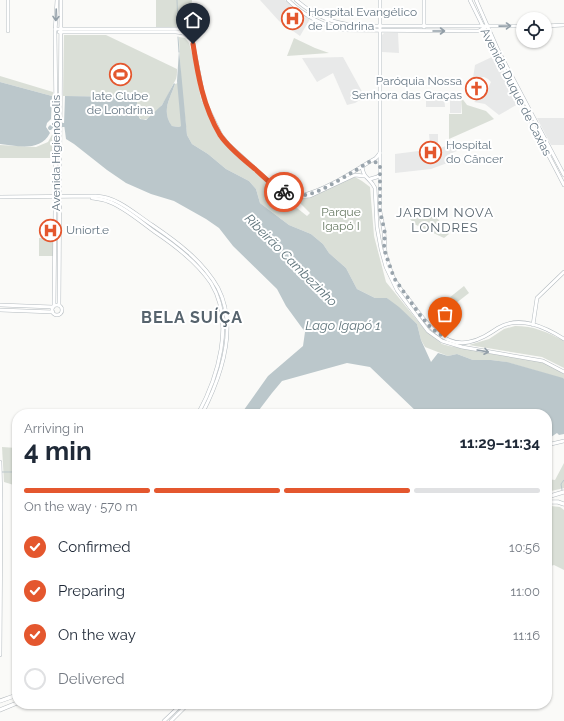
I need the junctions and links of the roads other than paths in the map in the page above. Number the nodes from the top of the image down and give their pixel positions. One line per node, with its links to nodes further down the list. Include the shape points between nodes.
1 (8, 0): 23 (main road)
2 (57, 0): 24 (main road, Avenida Higienópolis, one-way to 24)
3 (61, 0): 25 (main road, Avenida Higienópolis)
4 (288, 0): 11 (main road)
5 (296, 0): 10 (main road)
6 (380, 0): 16 (main road)
7 (424, 0): 17 (main road)
8 (470, 0): 21 (main road, Avenida Duque de Caxias)
9 (476, 0): 18 (main road, Avenida Duque de Caxias)
10 (299, 3): 11 (main road); 12 (main road)
11 (295, 6): 13 (main road)
12 (312, 13): 13 (main road); 15 (main road, via 336,23)
13 (310, 18): 27 (main road, via 343,30)
14 (564, 25): 20 (main road)
15 (361, 26): 16 (main road); 27 (main road)
16 (379, 26): 17 (main road); 28 (main road)
17 (424, 26): 21 (main road); 22 (main road)
18 (488, 26): 19 (main road, one-way to 19); 21 (main road); 32 (main road, Avenida Duque de Caxias)
19 (516, 26)
20 (552, 26)
21 (483, 27): 22 (main road, one-way to 21, via 479,31); 32 (main road, Avenida Duque de Caxias)
22 (424, 30): 28 (main road)
23 (8, 31)
24 (55, 31): 25 (main road); 33 (main road, Avenida Higienópolis)
25 (60, 31): 26 (main road); 30 (main road, via 176,32); 33 (main road, Avenida Higienópolis)
26 (187, 31): 29 (main road, via 192,31); 30 (main road)
27 (361, 31): 28 (main road)
28 (379, 31): 36 (main road)
29 (193, 35): 30 (main road); 31 (main road)
30 (188, 37): 31 (main road)
31 (193, 44): 47 (main road, via 204,100 221,135 251,166)
32 (512, 80): 34 (main road, Avenida Duque de Caxias); 35 (main road, Avenida Duque de Caxias, via 528,104)
33 (58, 88): 52 (main road, Avenida Higienópolis, via 55,160); 52 (main road, Avenida Higienópolis, via 60,160)
34 (536, 130): 35 (main road, via 539,130); 46 (main road, Avenida Duque de Caxias)
35 (546, 140): 41 (main road, Avenida Duque de Caxias)
36 (380, 153): 37 (main road); 39 (main road)
37 (371, 161): 38 (main road); 39 (main road)
38 (362, 166): 42 (main road); 44 (main road)
39 (380, 166): 40 (main road)
40 (380, 174): 43 (main road); 55 (main road, via 380,211)
41 (564, 175)
42 (364, 176): 43 (main road); 45 (main road, via 355,175)
43 (370, 179): 54 (main road, via 375,188)
44 (339, 180): 45 (main road); 48 (main road)
45 (345, 180): 50 (main road)
46 (564, 184)
47 (279, 189): 49 (main road, via 287,193); 53 (main road, via 283,194)
48 (318, 190): 49 (main road); 50 (main road)
49 (304, 195): 53 (main road)
50 (310, 196): 53 (main road)
51 (0, 197): 52 (main road)
52 (57, 197): 58 (main road, Avenida Higienópolis); 59 (main road, Avenida Higienópolis); 65 (main road, via 106,199 149,225 192,259 221,302 220,361)
53 (293, 198)
54 (379, 240): 55 (main road); 64 (main road, one-way to 64, via 382,257 391,279 428,331 442,341 462,347 543,361)
55 (386, 243): 62 (main road, via 384,249 400,288 431,328 445,338 468,343 509,324)
56 (564, 272): 62 (main road, via 537,298)
57 (0, 305): 59 (main road)
58 (59, 305): 59 (main road); 61 (main road, via 62,308 61,313 57,315)
59 (53, 306): 61 (main road)
60 (0, 310): 61 (main road)
61 (53, 312)
62 (533, 325): 63 (main road)
63 (564, 338)
64 (564, 372)
65 (211, 393): 66 (main road); 67 (main road)
66 (201, 409)
67 (204, 409)
68 (564, 441): 69 (main road)
69 (552, 444)
70 (0, 462): 75 (main road)
71 (564, 492): 72 (main road)
72 (552, 496)
73 (552, 502): 74 (main road)
74 (564, 504)
75 (0, 655)
76 (12, 697): 77 (main road)
77 (0, 702): 81 (main road)
78 (12, 705): 81 (main road)
79 (177, 709): 82 (main road)
80 (183, 709): 83 (main road)
81 (1, 710)
82 (164, 721)
83 (171, 721)

